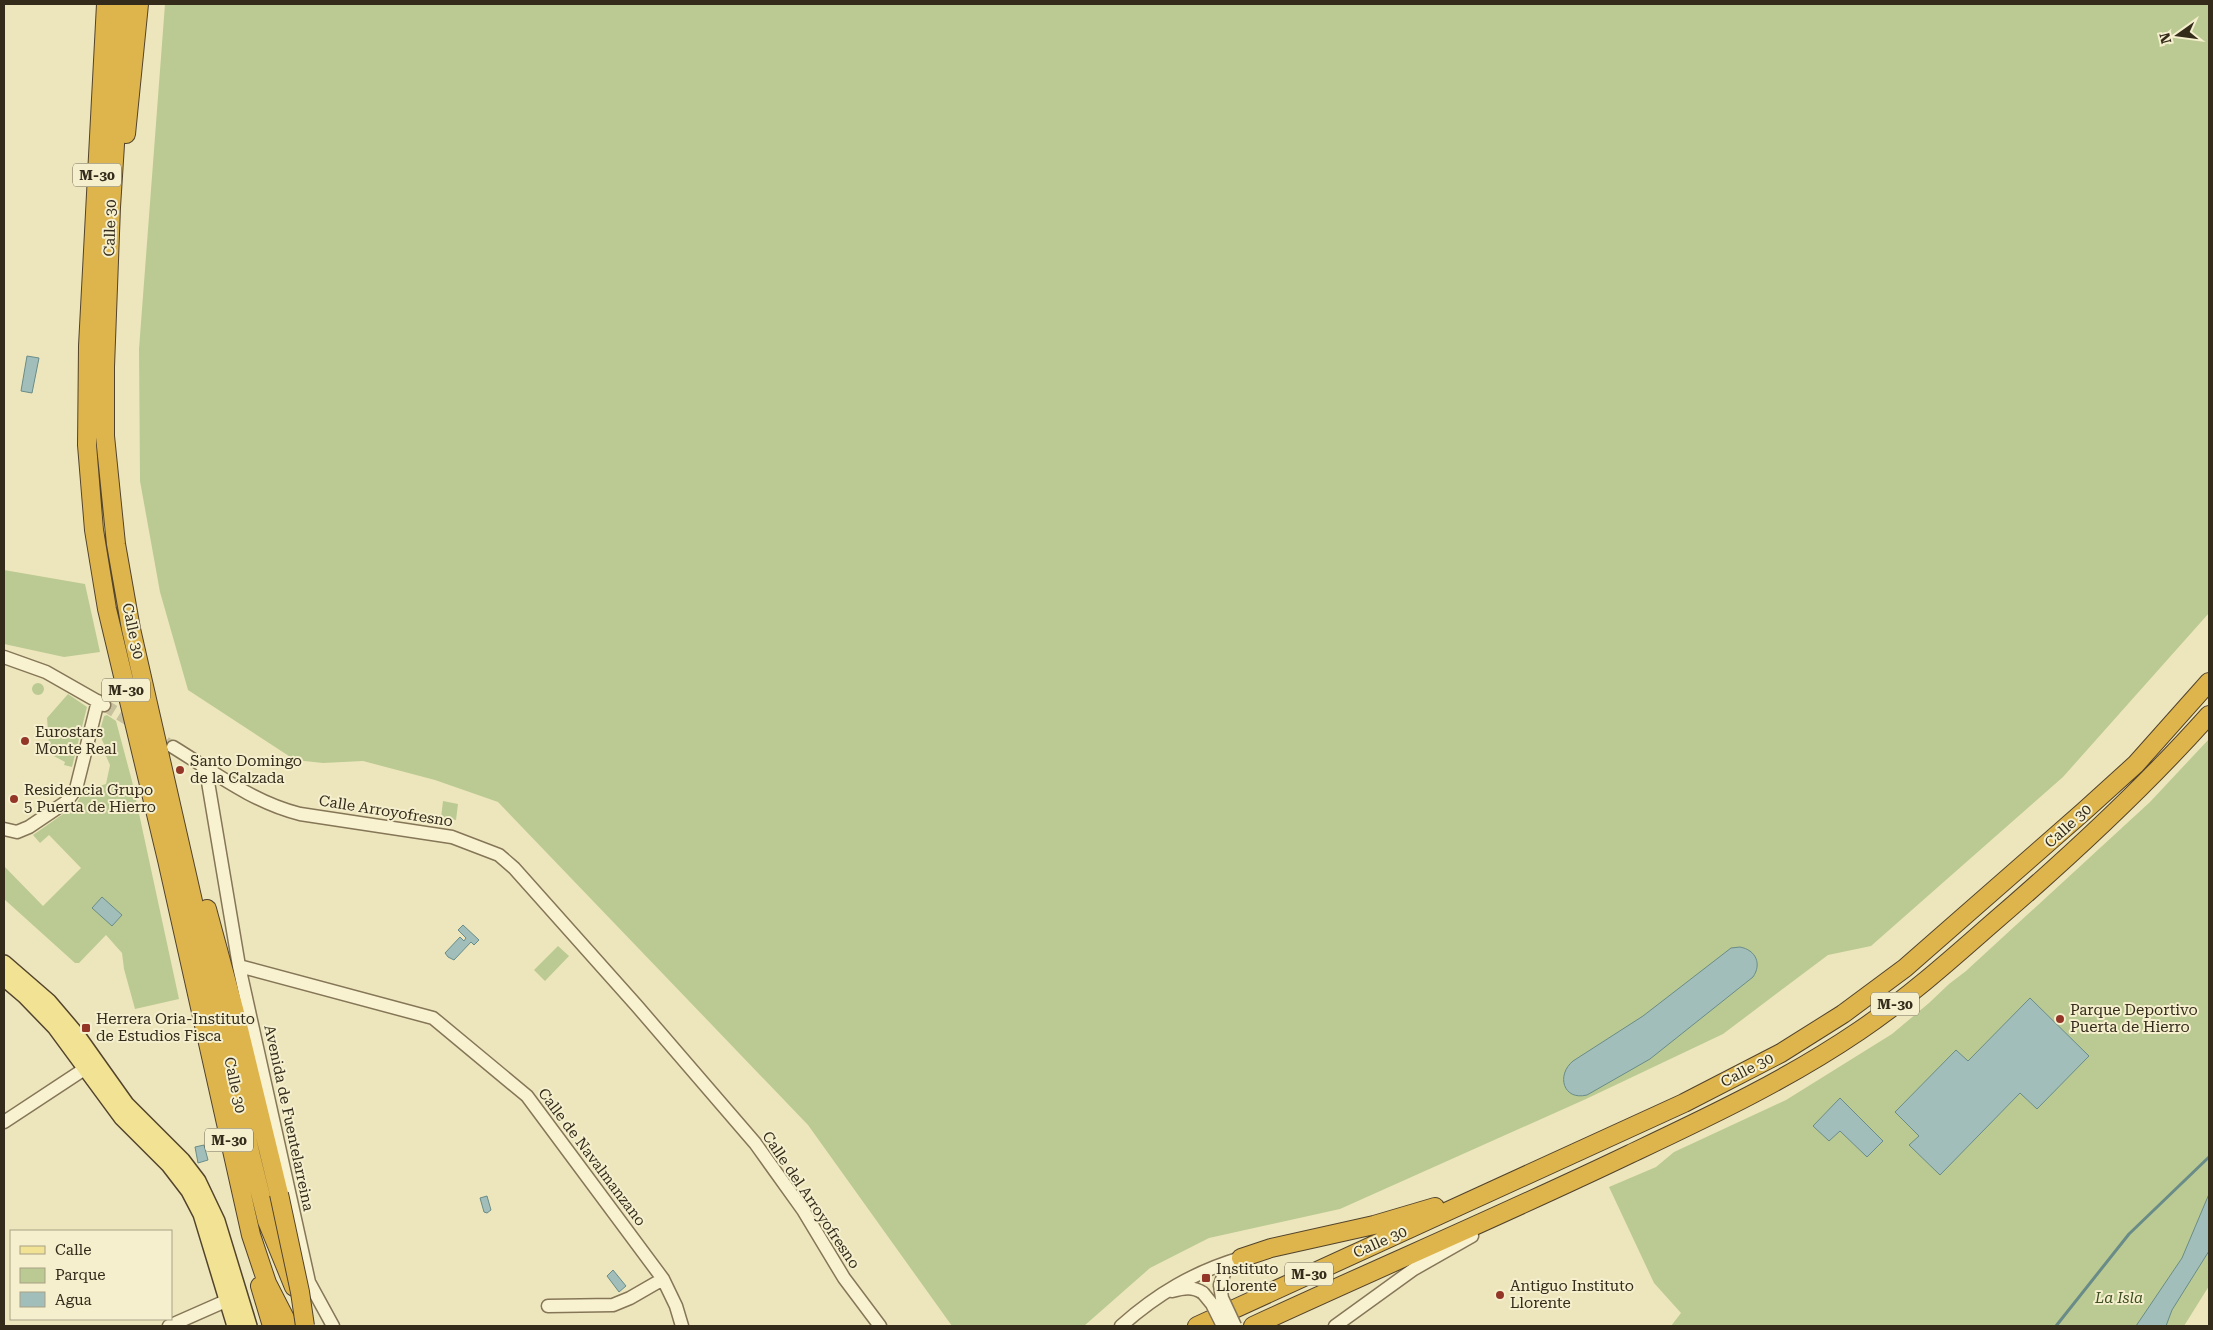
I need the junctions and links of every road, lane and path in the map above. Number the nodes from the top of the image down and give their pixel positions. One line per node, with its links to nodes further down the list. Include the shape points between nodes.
1 (106, 4): 24 (highway, Calle 30 / M-30, via 88,346 87,445 94,530 107,609)
2 (124, 4): 4 (highway, Calle 30 / M-30)
3 (139, 4): 4 (highway)
4 (109, 286): 9 (highway, Calle 30 / M-30, via 105,436 109,487 128,610)
5 (4, 657): 14 (street, via 46,672 101,703 76,789 66,802 29,827 17,832)
6 (2209, 682): 21 (highway, Calle 30 / M-30, via 2136,764 1905,968 1843,1014 1772,1058)
7 (2209, 715): 10 (highway, Calle 30 / M-30)
8 (2209, 730): 10 (highway, via 2201,739)
9 (165, 744): 11 (street, Calle Arroyofresno); 35 (highway, bridge, via 279,1194); 36 (highway, Calle 30 / M-30, via 250,1156 265,1212)
10 (2174, 755): 22 (highway, Calle 30 / M-30, via 2046,878 1859,1031 1790,1074 1684,1129)
11 (202, 765): 12 (street, Calle Arroyofresno); 13 (street, Avenida de Fuentelarreina)
12 (217, 776): 13 (street); 18 (street, Calle Arroyofresno, via 276,808 452,837 499,855)
13 (210, 793): 16 (street, Avenida de Fuentelarreina)
14 (4, 829)
15 (4, 963): 32 (main road, via 52,1006 126,1104 194,1175 217,1221)
16 (239, 966): 26 (street, Calle de Navalmanzano, via 433,1018 527,1096); 37 (street, Avenida de Fuentelarreina, via 309,1282)
17 (4, 978): 19 (main road, via 55,1027)
18 (673, 1048): 39 (street, Calle del Arroyofresno, via 755,1143 844,1278)
19 (86, 1068): 20 (street); 28 (main road, via 122,1118 169,1165 189,1191 201,1214)
20 (4, 1122)
21 (1557, 1162): 25 (highway, via 1518,1170 1430,1210); 41 (highway, Calle 30 / M-30)
22 (1505, 1212): 23 (highway); 44 (highway, Calle 30 / M-30)
23 (1472, 1236): 45 (street, via 1414,1269)
24 (255, 1251): 33 (highway, via 260,1287); 34 (highway, Calle 30 / M-30)
25 (1241, 1258): 27 (street, via 1189,1277); 43 (street, bridge, via 1225,1271 1220,1285 1222,1298)
26 (663, 1279): 29 (street, via 613,1305); 38 (street, Calle de Navalmanzano)
27 (1157, 1297): 40 (street); 42 (street, bridge, via 1188,1288 1197,1289 1212,1304)
28 (228, 1300): 30 (street); 31 (main road)
29 (548, 1306)
30 (169, 1326)
31 (235, 1326)
32 (249, 1326)
33 (272, 1326)
34 (289, 1326)
35 (305, 1326)
36 (312, 1326)
37 (333, 1326)
38 (682, 1326)
39 (880, 1326)
40 (1121, 1326)
41 (1197, 1326)
42 (1222, 1326)
43 (1235, 1326)
44 (1253, 1326)
45 (1335, 1326)

